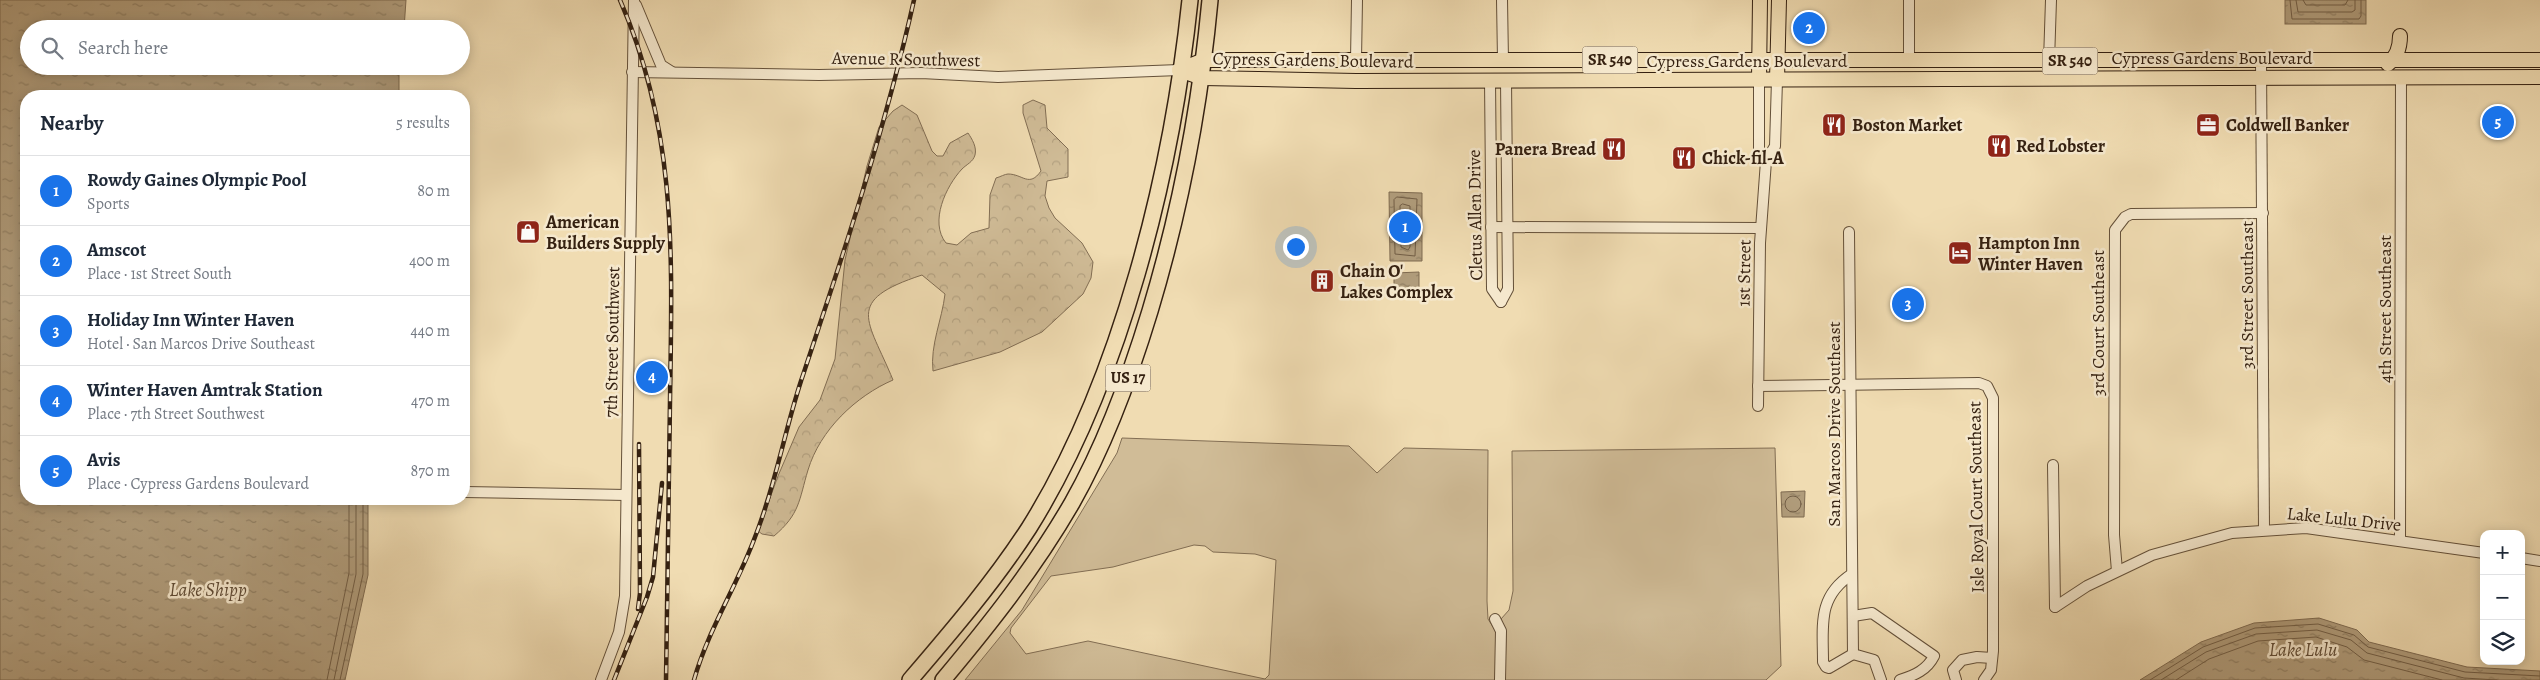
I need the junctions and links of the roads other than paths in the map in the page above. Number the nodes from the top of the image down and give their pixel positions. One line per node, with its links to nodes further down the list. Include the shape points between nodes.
1 (634, 0): 24 (street, 7th Street Southwest); 25 (street, via 661,66)
2 (1190, 0): 23 (highway, US 17)
3 (1210, 0): 11 (highway, US 17)
4 (1357, 0): 12 (street)
5 (1502, 0): 13 (street)
6 (1760, 0): 14 (main road)
7 (1779, 0): 15 (main road)
8 (1909, 0): 20 (street)
9 (2051, 0): 22 (street)
10 (2400, 36): 17 (main road, via 2400,46)
11 (1204, 60): 12 (main road, Cypress Gardens Boulevard / SR 540); 23 (main road, Cypress Gardens Boulevard / SR 540); 30 (highway, US 17)
12 (1356, 60): 13 (main road, Cypress Gardens Boulevard / SR 540)
13 (1503, 60): 14 (main road, Cypress Gardens Boulevard / SR 540)
14 (1759, 60): 15 (main road, Cypress Gardens Boulevard / SR 540); 35 (main road)
15 (1777, 60): 20 (main road, Cypress Gardens Boulevard / SR 540); 36 (main road)
16 (2261, 60): 17 (main road, Cypress Gardens Boulevard / SR 540); 22 (main road, Cypress Gardens Boulevard / SR 540); 26 (street, 3rd Street Southeast)
17 (2393, 60): 18 (main road, Cypress Gardens Boulevard / SR 540); 27 (main road, via 2383,68)
18 (2458, 60): 19 (main road, Cypress Gardens Boulevard / SR 540); 28 (main road)
19 (2540, 60)
20 (1909, 61): 21 (main road, Cypress Gardens Boulevard / SR 540)
21 (1978, 61): 22 (main road, Cypress Gardens Boulevard / SR 540); 31 (main road, via 1967,66 1920,69)
22 (2049, 61): 32 (main road)
23 (1179, 70): 25 (street, Avenue R Southwest, via 998,77 921,73); 30 (main road, Cypress Gardens Boulevard / SR 540); 61 (highway, US 17, via 1165,156 1144,241 1119,329 1090,410 1052,488 1024,536)
24 (632, 72): 25 (street, Avenue R Southwest); 48 (street, 7th Street Southwest)
25 (673, 72)
26 (2261, 77): 27 (main road, Cypress Gardens Boulevard / SR 540); 32 (main road, Cypress Gardens Boulevard / SR 540); 38 (street, 3rd Street Southeast)
27 (2334, 77): 28 (main road, Cypress Gardens Boulevard / SR 540)
28 (2401, 77): 29 (main road, Cypress Gardens Boulevard / SR 540); 50 (street, 4th Street Southeast)
29 (2540, 77)
30 (1202, 78): 33 (main road, Cypress Gardens Boulevard / SR 540); 62 (highway, US 17, via 1190,160 1170,243 1111,422 1073,502 1050,541 1003,608)
31 (1914, 78): 32 (main road, Cypress Gardens Boulevard / SR 540); 36 (main road, Cypress Gardens Boulevard / SR 540)
32 (1974, 78)
33 (1490, 80): 34 (main road, Cypress Gardens Boulevard / SR 540); 39 (street, Cletus Allen Drive)
34 (1506, 80): 35 (main road, Cypress Gardens Boulevard / SR 540); 40 (street, Cletus Allen Drive)
35 (1759, 80): 36 (main road, Cypress Gardens Boulevard / SR 540); 37 (street, 1st Street, via 1759,152)
36 (1777, 80): 37 (street, 1st Street, via 1776,146)
37 (1766, 161): 41 (street, 1st Street)
38 (2263, 213): 49 (street, 3rd Street Southeast); 54 (street, 3rd Court Southeast, via 2132,214 2125,217 2115,230 2114,535)
39 (1492, 227): 40 (street); 40 (street, Cletus Allen Drive, via 1492,288 1501,302 1508,288)
40 (1506, 228): 41 (street)
41 (1760, 228): 44 (street, 1st Street)
42 (1849, 232): 43 (street, San Marcos Drive Southeast)
43 (1849, 384): 44 (street, Isle Royal Court Southeast); 55 (street, San Marcos Drive Southeast); 59 (street, Isle Royal Court Southeast, via 1979,383 1991,390)
44 (1758, 389): 45 (street, 1st Street)
45 (1758, 406)
46 (2053, 465): 54 (street, via 2055,607)
47 (470, 492): 48 (street)
48 (626, 494): 60 (street, 7th Street Southwest, via 625,596 619,632)
49 (2264, 530): 50 (street, Lake Lulu Drive, via 2306,528); 54 (street, Lake Lulu Drive, via 2203,539)
50 (2400, 540): 51 (street, Lake Lulu Drive)
51 (2480, 552)
52 (2525, 559): 53 (street)
53 (2540, 561)
54 (2117, 570)
55 (1852, 574): 56 (street, San Marcos Drive Southeast); 58 (street, via 1840,581 1824,608 1823,662 1829,668)
56 (1852, 616): 58 (street, San Marcos Drive Southeast); 65 (street, via 1872,613 1934,656 1930,665)
57 (1495, 619): 63 (street, via 1502,631)
58 (1853, 654): 64 (street, via 1874,660)
59 (1992, 658): 66 (street, via 1962,660 1953,670); 67 (street, Isle Royal Court Southeast, via 1991,670)
60 (601, 680)
61 (910, 680)
62 (943, 680)
63 (1500, 680)
64 (1881, 680)
65 (1900, 680)
66 (1956, 680)
67 (1984, 680)

